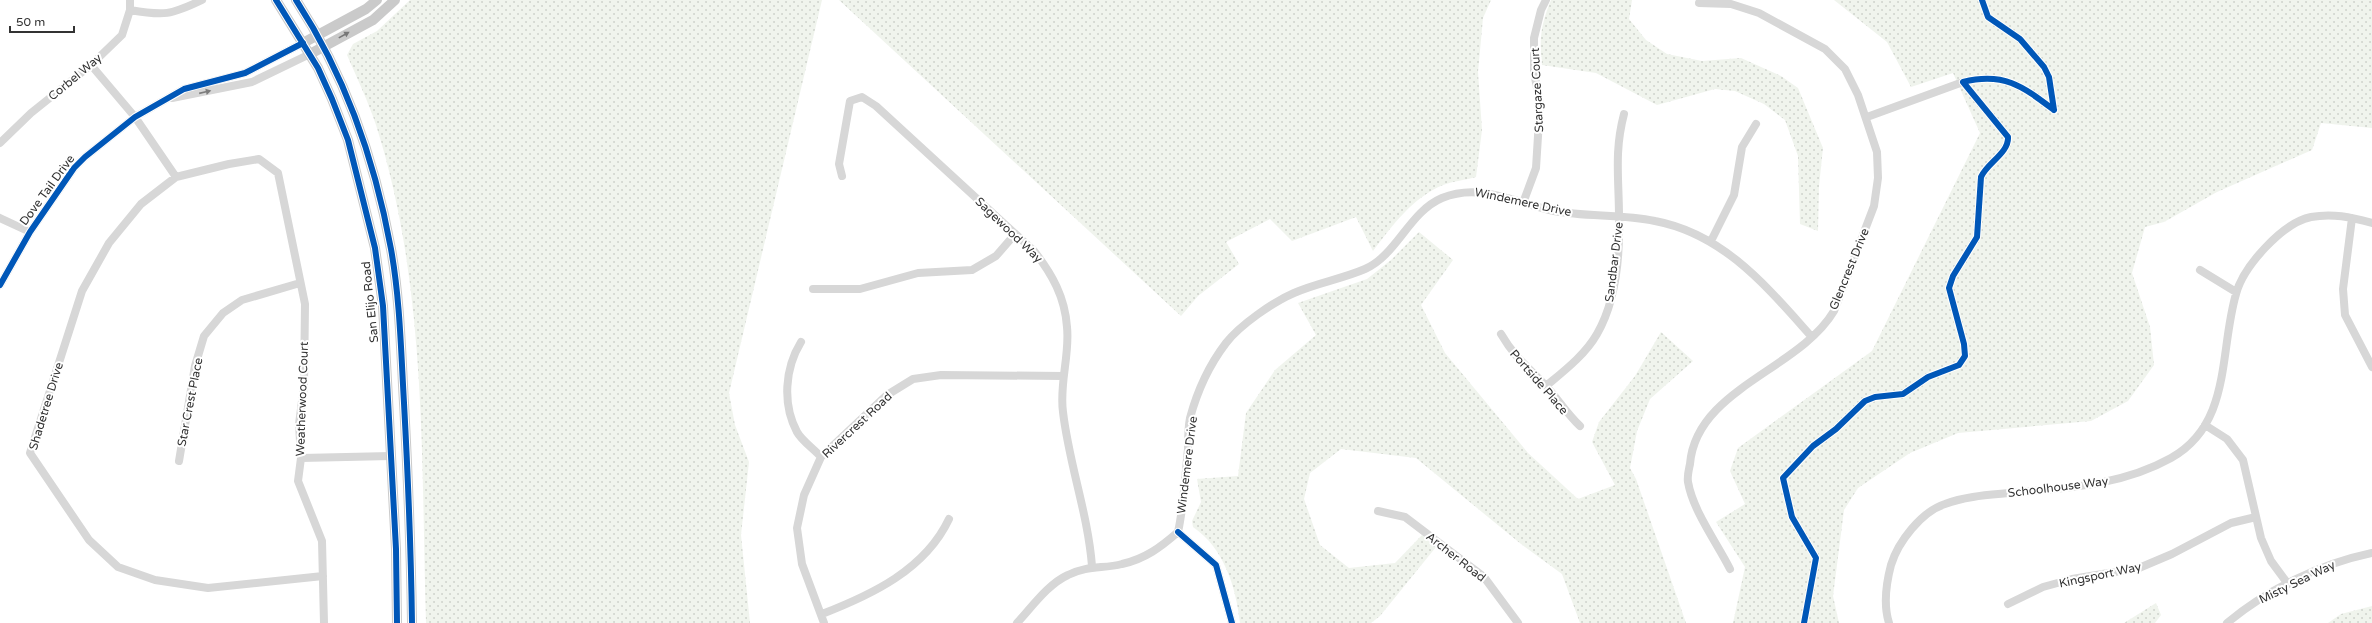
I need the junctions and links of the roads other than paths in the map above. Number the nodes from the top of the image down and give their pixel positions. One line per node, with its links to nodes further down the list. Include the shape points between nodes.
1 (130, 0): 9 (street, Corbel Way)
2 (202, 0): 9 (street, via 177,13 157,15)
3 (276, 0): 11 (main road, San Elijo Road)
4 (296, 0): 10 (main road)
5 (377, 0): 10 (main road, via 366,9)
6 (395, 0): 12 (main road, one-way to 6, via 373,20)
7 (1546, 0): 25 (street, Stargaze Court, via 1534,38 1534,72 1540,104 1536,168)
8 (1699, 3): 19 (street, Glencrest Drive, via 1731,4 1760,13 1825,49 1845,69)
9 (130, 10): 14 (street, Corbel Way, via 122,35)
10 (317, 36): 11 (main road); 12 (main road)
11 (302, 43): 13 (main road, San Elijo Road); 16 (street, Dove Tail Drive, via 245,73 184,89)
12 (324, 47): 13 (main road); 63 (main road, via 332,60 363,135 391,249 398,301 404,406)
13 (310, 54): 16 (street, one-way to 13, via 252,82); 46 (main road, San Elijo Road, via 348,140 375,248 383,306)
14 (91, 65): 18 (street); 21 (street, Corbel Way, via 31,113)
15 (1963, 82): 19 (street)
16 (167, 99): 18 (street, Dove Tail Drive)
17 (1624, 114): 26 (street, Sandbar Drive, via 1618,138)
18 (135, 117): 24 (street); 30 (street, Dove Tail Drive, via 74,168)
19 (1867, 117): 39 (street, Glencrest Drive, via 1877,152 1878,178 1874,206 1834,311 1826,324)
20 (1756, 124): 32 (street, via 1742,148 1734,195)
21 (0, 143)
22 (278, 173): 24 (street, Shadetree Drive, via 259,159); 34 (street, Weatherwood Court)
23 (842, 176): 31 (street, Sagewood Way, via 839,164 850,100 862,96)
24 (176, 177): 57 (street, Shadetree Drive, via 141,204 109,243 82,291 30,453 89,540 118,567 155,580 208,588)
25 (1523, 203): 26 (street, Windemere Drive, via 1554,211); 53 (street, Windemere Drive, via 1490,193 1465,190 1440,198 1417,214 1392,246 1368,268 1293,293 1257,315 1227,342 1205,377 1190,419 1183,507)
26 (1619, 217): 32 (street, Windemere Drive, via 1654,221 1684,229); 43 (street, Sandbar Drive, via 1614,278 1608,309 1596,335 1576,360)
27 (0, 218): 30 (street)
28 (2352, 218): 29 (street, Schoolhouse Way); 37 (street, Schoolhouse Way, via 2335,215 2309,218 2280,234 2254,261); 41 (street, via 2343,289 2345,315)
29 (2372, 224)
30 (30, 232): 35 (street, Dove Tail Drive)
31 (1015, 234): 36 (street, via 996,256 972,270 918,273 860,289); 42 (street, Sagewood Way, via 1034,251 1050,271 1062,298 1067,328)
32 (1711, 241): 39 (street, Windemere Drive, via 1738,260 1766,286)
33 (2200, 270): 37 (street)
34 (300, 283): 48 (street, Weatherwood Court, via 304,304 304,386 299,424); 49 (street, Star Crest Place, via 242,300 223,313 204,336 195,366)
35 (0, 285)
36 (813, 289)
37 (2236, 292): 44 (street, Schoolhouse Way, via 2218,399)
38 (1501, 334): 43 (street, Portside Place, via 1512,353)
39 (1811, 336): 56 (street, Glencrest Drive, via 1716,409 1700,428 1690,453 1688,481 1696,505)
40 (801, 342): 47 (street, via 792,356 788,381 788,407 798,432)
41 (2372, 367)
42 (1063, 376): 47 (street, Rivercrest Road, via 941,375 914,379 887,395); 55 (street, Sagewood Way, via 1062,410 1090,536)
43 (1546, 386): 45 (street, Portside Place, via 1567,414)
44 (2205, 425): 51 (street, via 2227,439 2243,460 2252,489); 68 (street, Schoolhouse Way, via 2194,441 2171,458 2133,475 2090,485 1977,496 1944,504 1916,523 1895,551 1886,585)
45 (1580, 426)
46 (391, 456): 48 (street); 62 (main road, San Elijo Road)
47 (821, 457): 60 (street, Rivercrest Road, via 804,495 797,528 802,564)
48 (301, 458): 57 (street, Weatherwood Court, via 298,481 322,541)
49 (179, 461)
50 (1378, 511): 67 (street, Archer Road, via 1405,517 1484,577)
51 (2256, 517): 58 (street, via 2261,538 2271,561); 59 (street, Kingsport Way, via 2231,523 2139,568 2072,579 2043,587)
52 (949, 519): 60 (street, via 940,538 896,578 862,598)
53 (1178, 532): 55 (street, via 1154,553 1122,564); 66 (street, via 1216,565)
54 (2372, 553): 58 (street, Misty Sea Way, via 2341,560)
55 (1092, 566): 65 (street, via 1067,575 1044,594)
56 (1730, 569)
57 (323, 576): 61 (street, Weatherwood Court)
58 (2288, 584): 69 (street, Misty Sea Way, via 2247,607)
59 (2008, 604)
60 (822, 614): 64 (street, Rivercrest Road)
61 (324, 623)
62 (397, 623)
63 (412, 623)
64 (824, 623)
65 (1017, 623)
66 (1232, 623)
67 (1518, 623)
68 (1889, 623)
69 (2227, 623)

